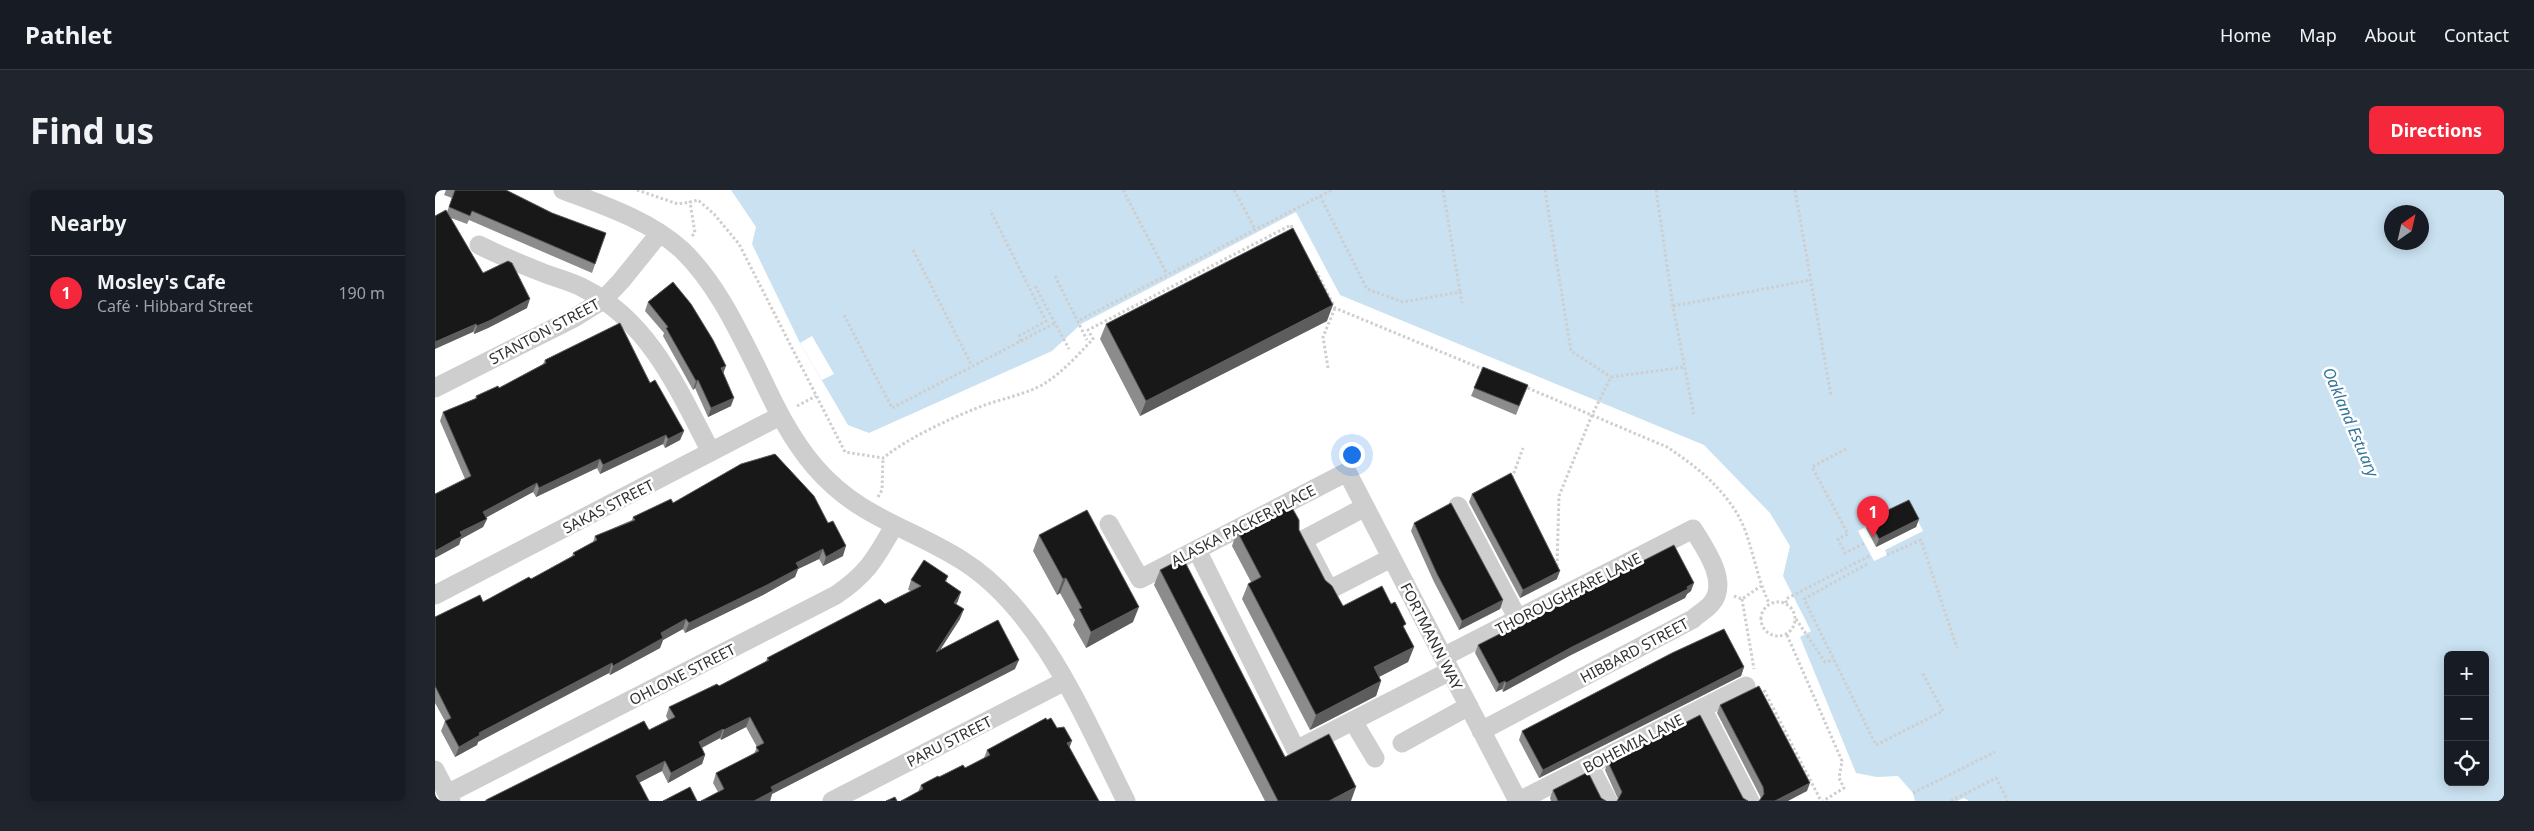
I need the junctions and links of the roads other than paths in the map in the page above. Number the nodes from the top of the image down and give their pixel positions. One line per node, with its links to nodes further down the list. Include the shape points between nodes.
1 (563, 190): 2 (street, via 618,211)
2 (659, 234): 4 (street, STANTON STREET); 6 (street, via 681,250 706,278)
3 (479, 245): 4 (street, via 585,289)
4 (603, 300): 5 (street, STANTON STREET); 7 (street, via 642,334 665,366)
5 (435, 388)
6 (786, 412): 7 (street, SAKAS STREET); 12 (street, via 808,458 836,490 869,514)
7 (711, 452): 16 (street, SAKAS STREET)
8 (1347, 472): 10 (street, FORTMANN WAY); 13 (street, ALASKA PACKER PLACE)
9 (1458, 506): 17 (street)
10 (1365, 507): 14 (street, FORTMANN WAY); 14 (street, via 1303,540 1329,590)
11 (1109, 524): 13 (street, ALASKA PACKER PLACE, via 1140,579)
12 (894, 526): 19 (street, via 963,561 985,578 1039,638); 29 (street, OHLONE STREET, via 871,566 858,580 835,595)
13 (1197, 550): 23 (street, THOROUGHFARE LANE, via 1296,750)
14 (1391, 558): 18 (street, FORTMANN WAY)
15 (1718, 591): 17 (street, THOROUGHFARE LANE, via 1706,550 1693,530); 24 (street, HIBBARD STREET, via 1712,603 1693,619)
16 (435, 595)
17 (1518, 619): 18 (street, THOROUGHFARE LANE)
18 (1447, 664): 21 (street, FORTMANN WAY); 23 (street, THOROUGHFARE LANE)
19 (1065, 681): 30 (street, PARU STREET); 31 (street)
20 (1756, 684): 22 (street, BOHEMIA LANE)
21 (1469, 706): 24 (street, FORTMANN WAY); 25 (street)
22 (1702, 708): 27 (street, BOHEMIA LANE); 34 (street)
23 (1353, 721): 26 (street)
24 (1481, 731): 32 (street, FORTMANN WAY)
25 (1402, 743)
26 (1375, 758)
27 (1589, 765): 32 (street, BOHEMIA LANE); 33 (street)
28 (435, 770): 29 (street)
29 (449, 798)
30 (832, 801)
31 (1126, 801)
32 (1519, 801)
33 (1608, 801)
34 (1750, 801)

